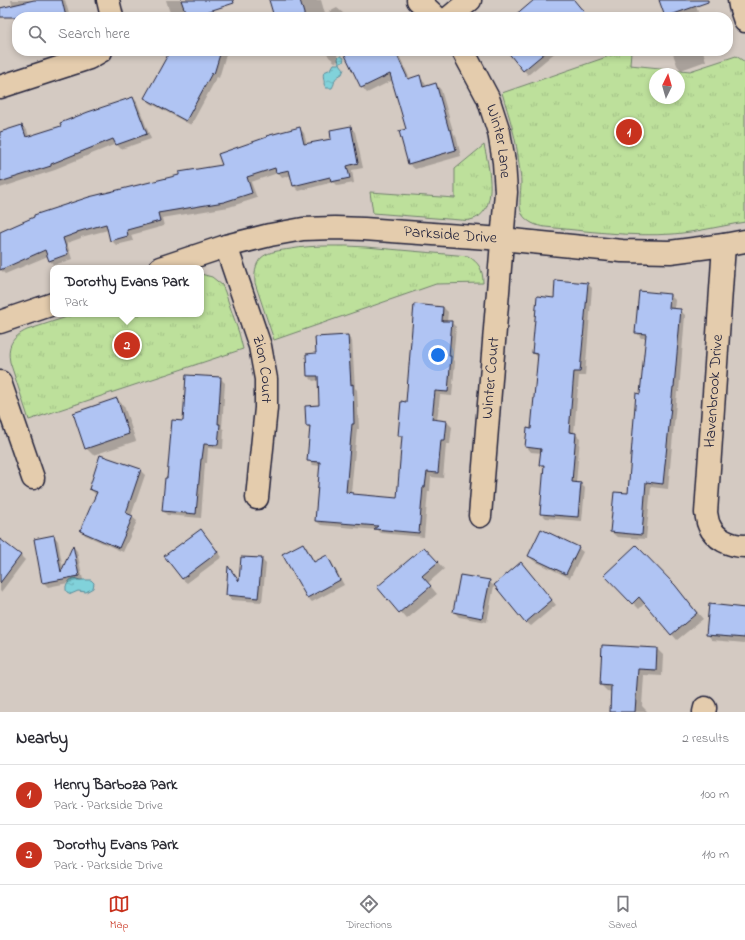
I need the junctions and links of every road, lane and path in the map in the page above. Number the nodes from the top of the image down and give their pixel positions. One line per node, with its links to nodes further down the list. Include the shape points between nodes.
1 (108, 0): 5 (street)
2 (418, 0): 6 (street)
3 (470, 0): 7 (street)
4 (739, 0): 8 (street)
5 (111, 12)
6 (431, 12)
7 (456, 12)
8 (745, 21)
9 (92, 56): 11 (street)
10 (465, 56): 12 (street, Winter Lane, via 488,98 499,132 506,192)
11 (0, 87)
12 (502, 239): 13 (street, Parkside Drive, via 629,251 670,252); 14 (street, Parkside Drive, via 335,228 270,234); 21 (street, Winter Court)
13 (735, 243): 22 (street, Havenbrook Drive, via 706,512 708,524 715,534 726,542)
14 (226, 246): 15 (street, Parkside Drive); 20 (street, Zion Court, via 260,346 266,379)
15 (169, 265)
16 (50, 305): 17 (street)
17 (0, 322)
18 (0, 382): 19 (street)
19 (33, 478)
20 (258, 498)
21 (480, 516)
22 (745, 546)

